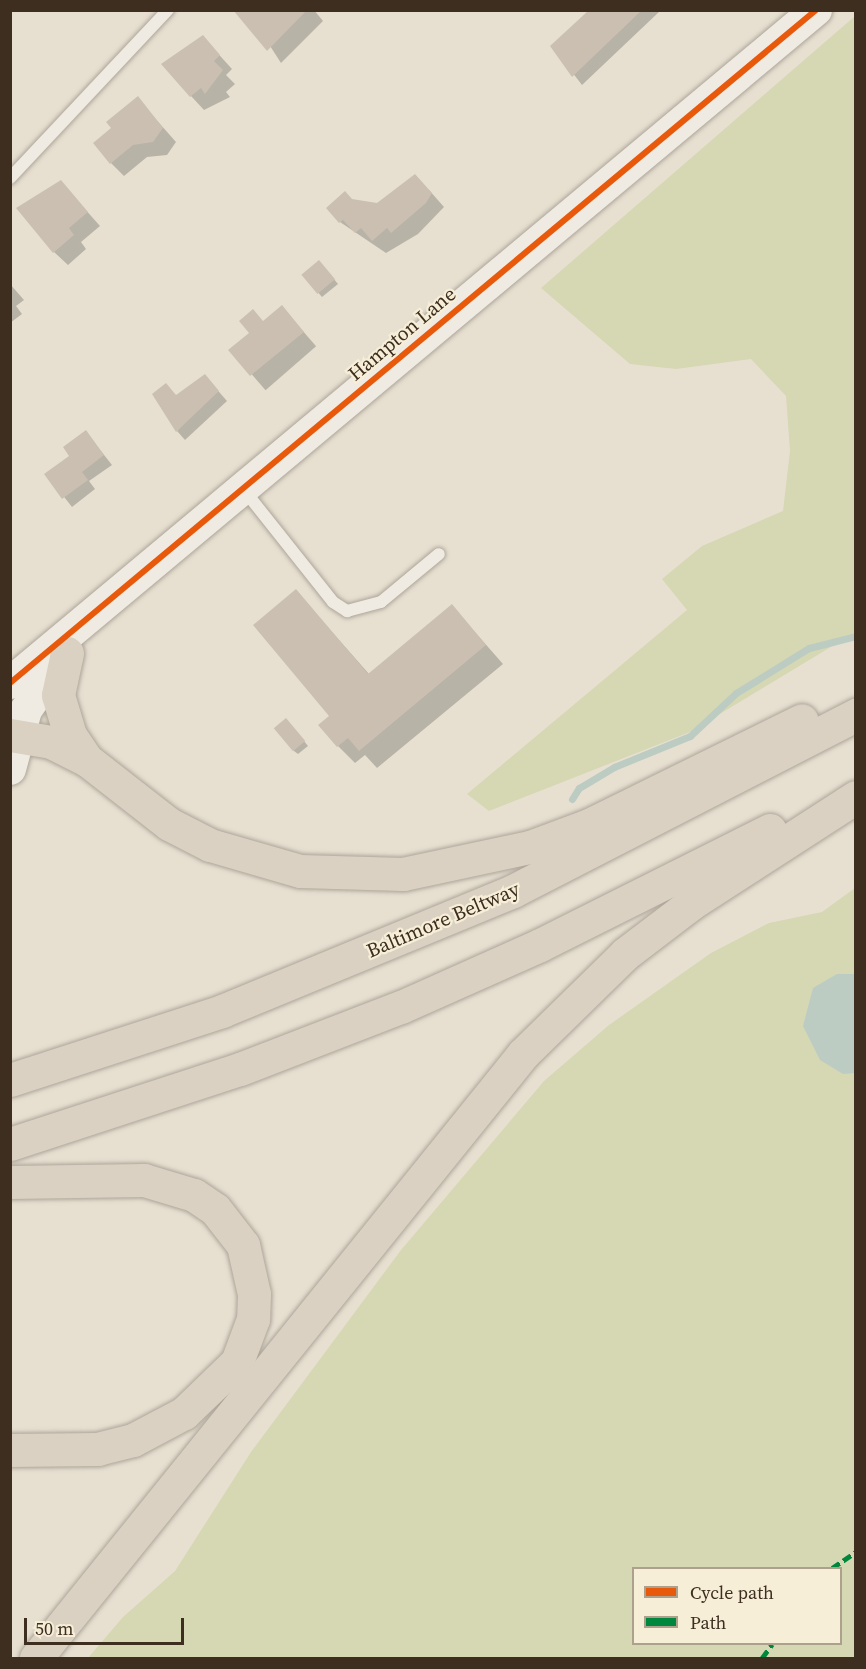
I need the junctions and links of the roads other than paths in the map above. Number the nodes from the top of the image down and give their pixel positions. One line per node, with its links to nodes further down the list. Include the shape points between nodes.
1 (168, 10): 3 (lane)
2 (816, 10): 4 (street, Hampton Lane)
3 (10, 178)
4 (243, 489): 5 (lane, via 333,602 347,611 381,602); 6 (street, Hampton Lane)
5 (439, 554)
6 (118, 595): 7 (street, Hampton Lane); 8 (street, Hampton Lane)
7 (67, 653): 11 (street, Hampton Lane, via 26,710); 12 (highway, via 58,695 70,735)
8 (10, 683)
9 (855, 694): 12 (highway, via 589,825 530,847 403,874 300,871 210,845 169,824)
10 (855, 715): 16 (highway, Baltimore Beltway, via 513,891 222,1011)
11 (14, 735): 12 (highway, via 51,742); 13 (street, Hampton Lane)
12 (87, 760)
13 (10, 769)
14 (855, 784): 17 (highway, via 688,874 401,1007 240,1069)
15 (855, 797): 20 (highway, via 692,903 625,954 523,1054)
16 (10, 1080)
17 (10, 1144)
18 (10, 1182): 19 (highway, via 144,1180 194,1195 215,1209 243,1245 254,1294 253,1319 237,1362 184,1413 133,1440 98,1449)
19 (10, 1450)
20 (61, 1622): 21 (highway); 22 (highway)
21 (12, 1659)
22 (36, 1659)

